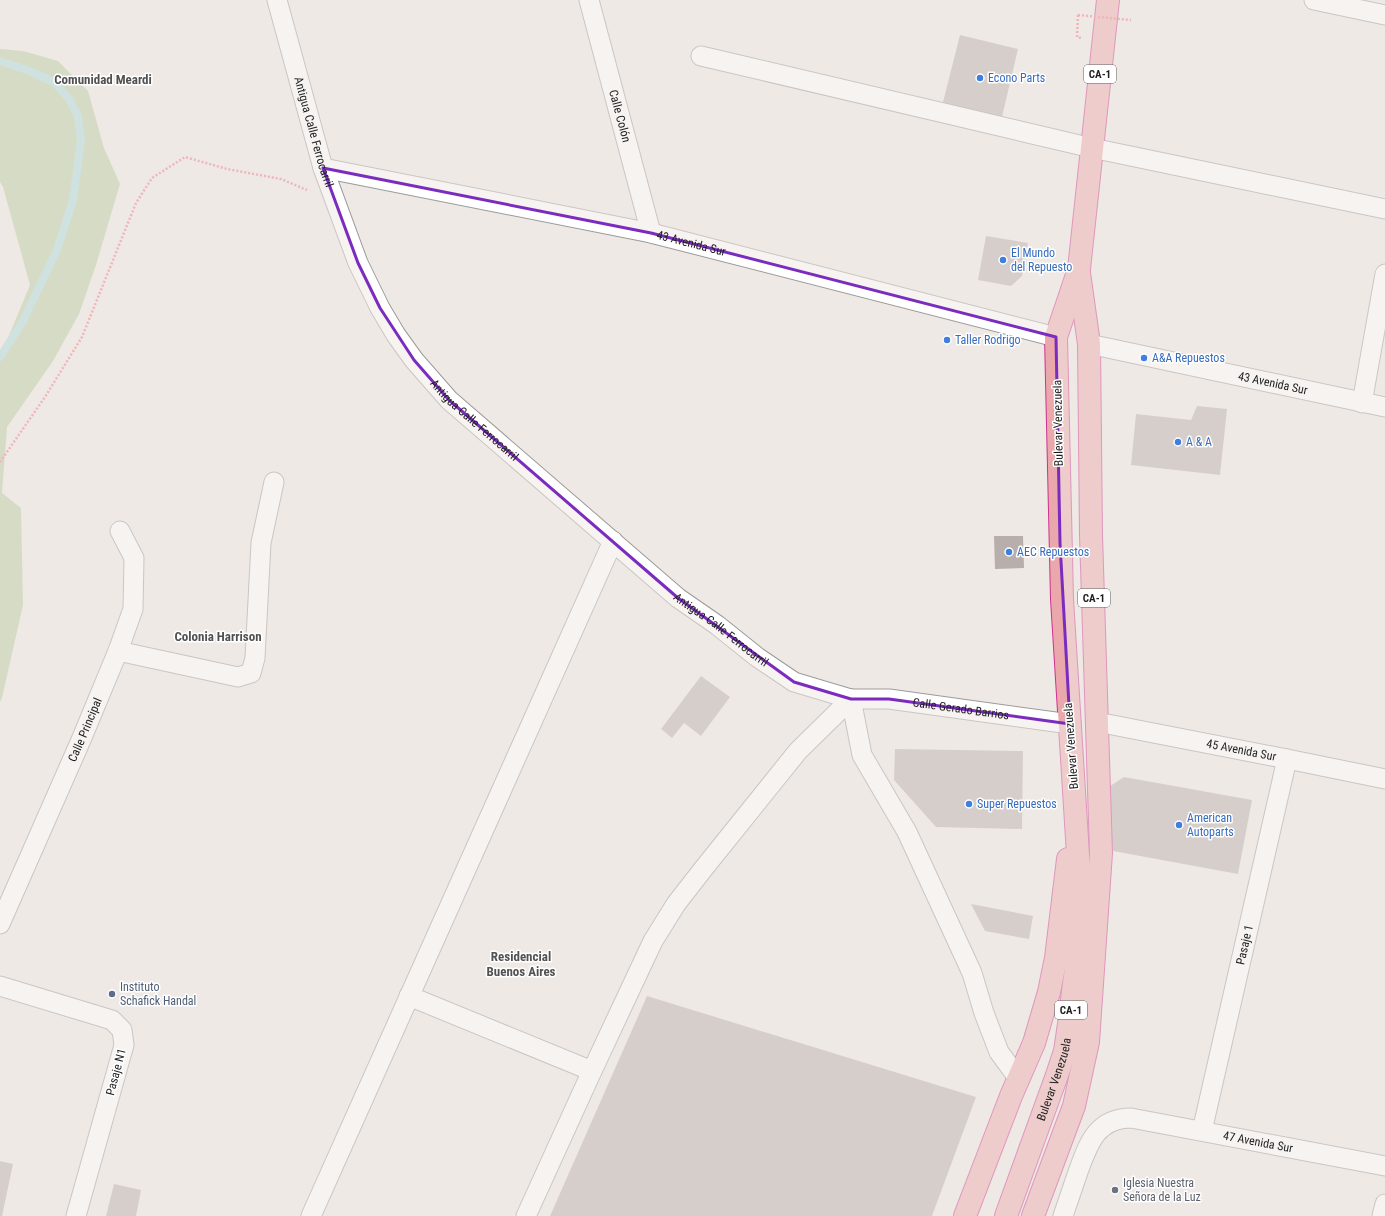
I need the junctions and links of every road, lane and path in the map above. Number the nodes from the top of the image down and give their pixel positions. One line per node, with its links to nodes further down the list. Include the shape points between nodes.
1 (277, 0): 10 (street, Antigua Calle Ferrocarril)
2 (589, 0): 13 (street, Calle Colón)
3 (1108, 0): 9 (highway, Bulevar Venezuela / CA-1)
4 (1314, 0): 5 (street)
5 (1385, 16)
6 (1131, 20): 7 (path, bridge, via 1078,16)
7 (1077, 38)
8 (701, 56): 9 (street)
9 (1092, 148): 12 (street); 14 (highway, Bulevar Venezuela / CA-1)
10 (323, 168): 11 (street, Antigua Calle Ferrocarril); 13 (street, 43 Avenida Sur)
11 (335, 201): 20 (path, via 281,179 227,169 185,157 152,178 136,203 82,337 46,397); 23 (street, Antigua Calle Ferrocarril, via 358,263 380,308 414,360 449,400)
12 (1385, 209)
13 (651, 233): 16 (street, 43 Avenida Sur)
14 (1079, 269): 16 (highway, Bulevar Venezuela / CA-1); 17 (highway, Bulevar Venezuela / CA-1)
15 (1385, 274): 18 (street)
16 (1056, 337): 27 (highway, Bulevar Venezuela / CA-1, via 1061,567)
17 (1089, 344): 18 (street, 43 Avenida Sur); 26 (highway, Bulevar Venezuela / CA-1, via 1091,535)
18 (1362, 403): 19 (street, 43 Avenida Sur)
19 (1385, 407)
20 (0, 462)
21 (274, 482): 24 (street, via 261,543 255,658 251,673 238,677)
22 (120, 531): 24 (street, Calle Principal, via 134,558 134,580 133,609)
23 (613, 541): 25 (street, Antigua Calle Ferrocarril, via 678,598 794,682); 33 (street)
24 (118, 651): 31 (street, Calle Principal)
25 (851, 699): 27 (street, Calle Gerado Barrios, via 888,698); 34 (street, via 798,751 676,904 653,941); 35 (street, via 862,755 906,832 972,973 999,1052)
26 (1097, 722): 28 (street, 45 Avenida Sur); 45 (highway, Bulevar Venezuela / CA-1, via 1101,852 1088,1042 1074,1106)
27 (1070, 724): 30 (highway, Bulevar Venezuela / CA-1)
28 (1287, 759): 29 (street, 45 Avenida Sur); 36 (street, Pasaje 1)
29 (1385, 779)
30 (1075, 794): 35 (highway, via 1056,958 1034,1043); 43 (highway, via 1067,954 1058,1017); 44 (highway, Bulevar Venezuela / CA-1, via 1082,919 1069,1024 1057,1075)
31 (0, 924)
32 (0, 986): 39 (street, Pasaje N1, via 112,1020 122,1030 124,1045)
33 (409, 996): 34 (street); 40 (street)
34 (592, 1071): 41 (street)
35 (1018, 1078): 42 (highway)
36 (1202, 1131): 37 (street, 47 Avenida Sur); 46 (street, 47 Avenida Sur, via 1131,1118 1111,1122 1101,1128 1086,1149)
37 (1385, 1166)
38 (1385, 1204): 47 (street)
39 (76, 1216)
40 (311, 1216)
41 (526, 1216)
42 (965, 1216)
43 (981, 1216)
44 (1006, 1216)
45 (1033, 1216)
46 (1063, 1216)
47 (1382, 1216)

